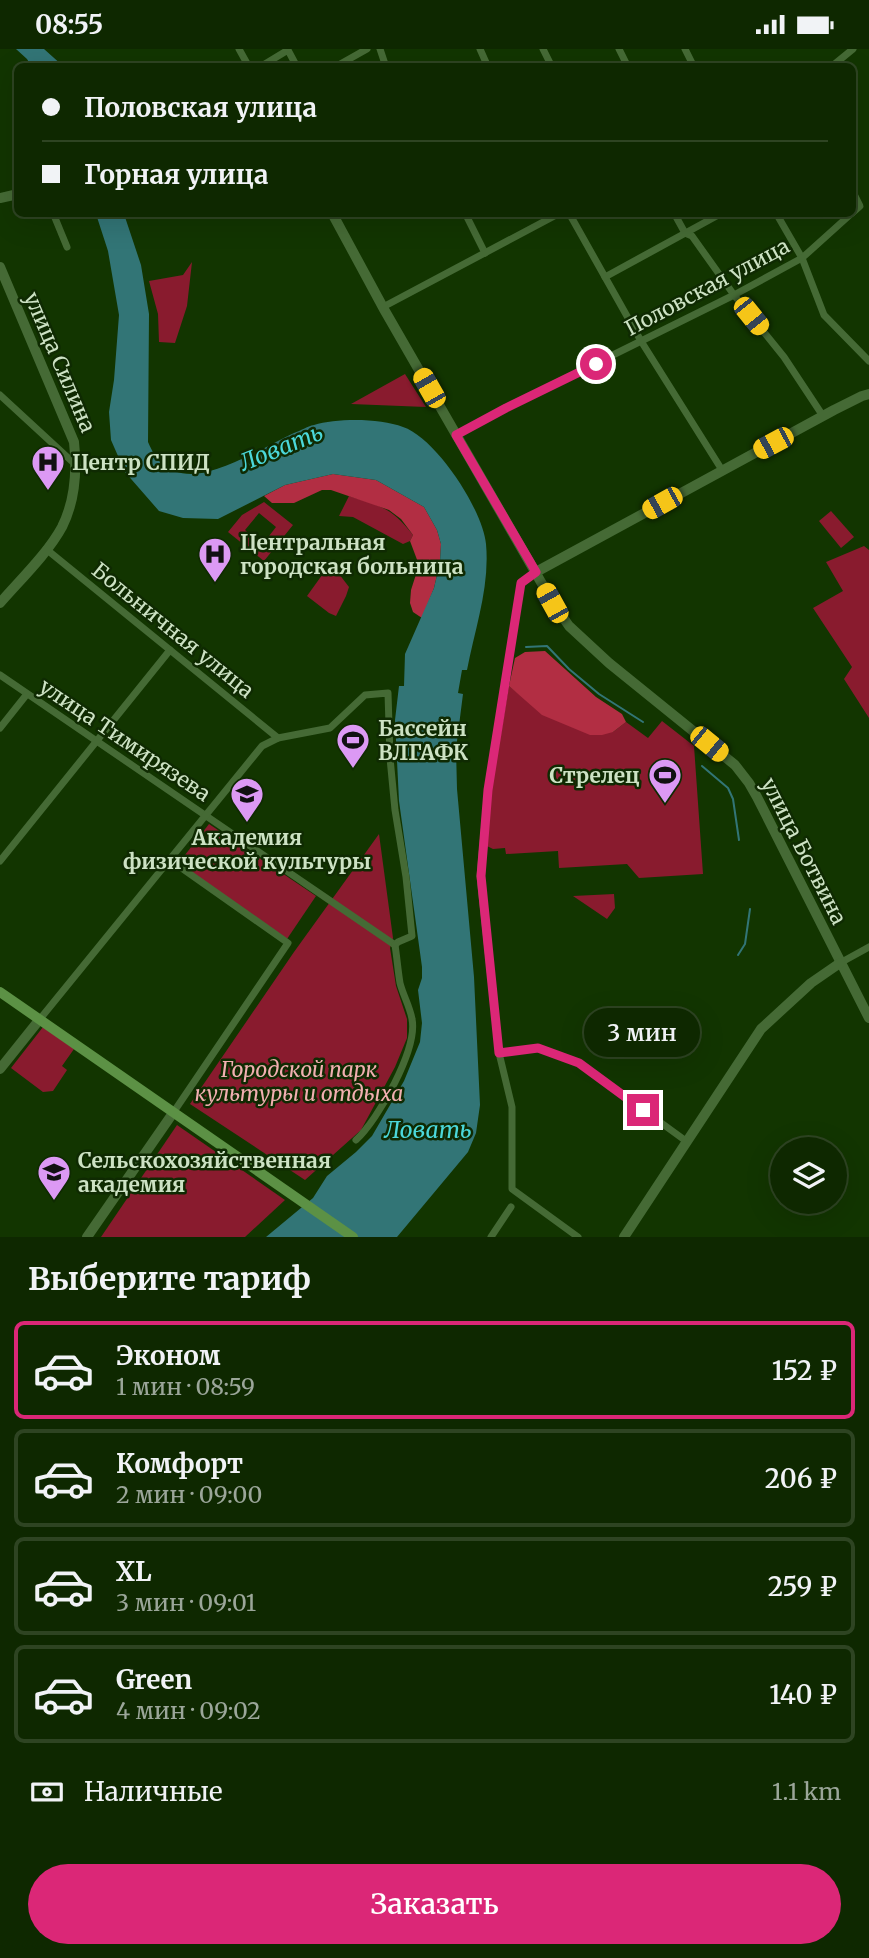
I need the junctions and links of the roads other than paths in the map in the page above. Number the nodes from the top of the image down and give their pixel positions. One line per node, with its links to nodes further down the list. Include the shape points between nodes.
1 (367, 49): 5 (street)
2 (853, 49): 6 (street)
3 (267, 63): 4 (street, via 288,50)
4 (296, 63)
5 (342, 63)
6 (836, 63)
7 (56, 217): 17 (street)
8 (334, 217): 23 (main road, улица Ботвина)
9 (467, 217): 18 (street)
10 (552, 217): 18 (street)
11 (571, 217): 21 (street)
12 (676, 217): 16 (street)
13 (715, 217): 16 (street)
14 (778, 217): 19 (street)
15 (848, 217): 19 (street, Половская улица)
16 (685, 233): 21 (street); 22 (street, via 692,236)
17 (67, 247)
18 (485, 253): 23 (street)
19 (802, 258): 22 (street, Половская улица); 25 (street, via 824,315)
20 (0, 267): 30 (main road, улица Силина, via 74,442)
21 (605, 277): 24 (street)
22 (734, 295): 24 (street, Половская улица); 28 (street, via 785,357)
23 (383, 307): 29 (main road, улица Ботвина)
24 (641, 341): 29 (street, Половская улица); 31 (street)
25 (869, 361)
26 (869, 394): 28 (main road)
27 (0, 395): 30 (street)
28 (823, 416): 31 (main road)
29 (456, 435): 33 (main road, улица Ботвина)
30 (77, 466): 32 (main road, улица Силина, via 69,507)
31 (722, 470): 33 (main road)
32 (46, 549): 34 (main road, улица Силина); 35 (street, Больничная улица)
33 (536, 572): 46 (main road, улица Ботвина, via 569,626 736,765); 50 (street, via 521,583 488,790 481,867)
34 (0, 603)
35 (170, 650): 39 (street, Больничная улица); 40 (street)
36 (0, 675): 37 (street, улица Тимирязева)
37 (27, 694): 38 (street); 40 (street, улица Тимирязева)
38 (0, 728)
39 (278, 738): 41 (street, via 262,746); 44 (street, via 330,728 365,695 388,693 393,794 412,936)
40 (96, 741): 41 (street, улица Тимирязева); 43 (street)
41 (205, 816): 42 (street); 44 (street, улица Тимирязева)
42 (170, 860): 49 (street); 52 (street, via 288,943)
43 (0, 861)
44 (395, 945): 53 (street, via 413,1021 412,1040 400,1073)
45 (869, 947): 46 (street)
46 (840, 963): 48 (main road, улица Ботвина); 54 (main road, via 811,982 761,1029)
47 (0, 992): 49 (main road)
48 (869, 1018)
49 (40, 1019): 51 (main road); 52 (main road)
50 (499, 1053): 54 (street, via 538,1048 579,1063); 59 (street, via 512,1107 512,1189)
51 (0, 1069)
52 (173, 1113): 56 (main road); 57 (main road)
53 (356, 1140)
54 (686, 1141): 60 (main road)
55 (512, 1207): 58 (street)
56 (87, 1237)
57 (353, 1237)
58 (491, 1237)
59 (578, 1237)
60 (624, 1237)

